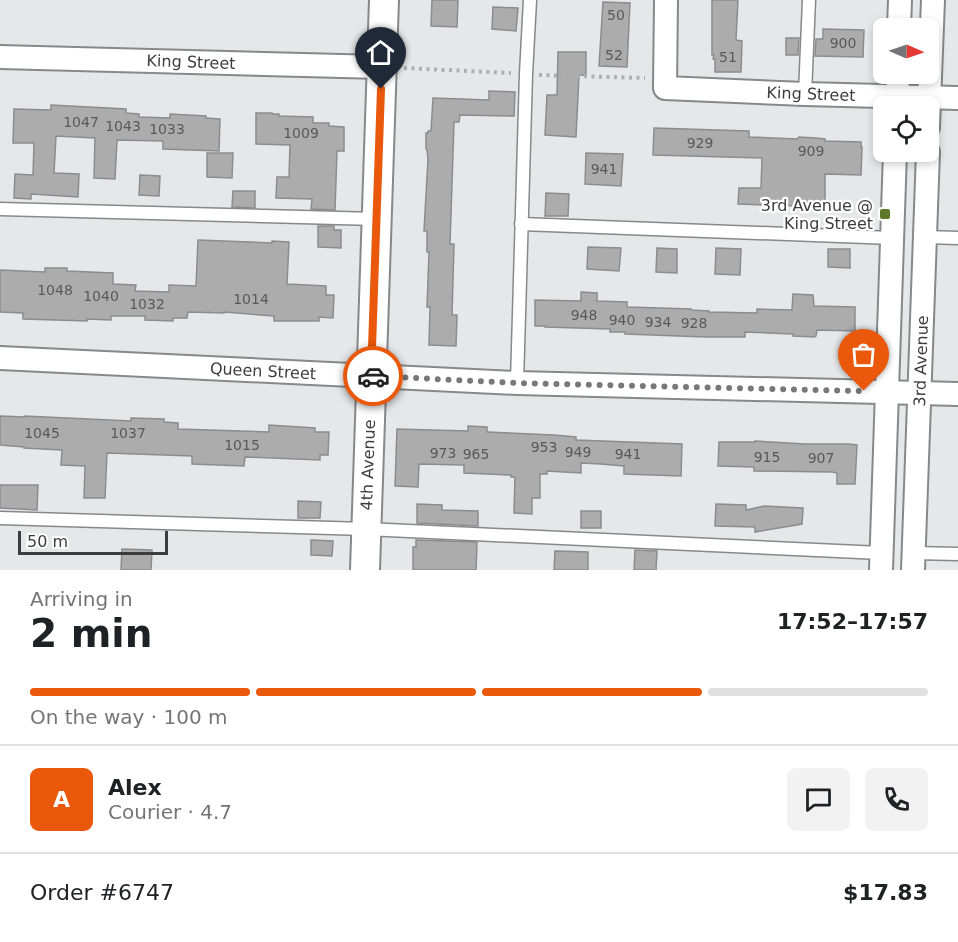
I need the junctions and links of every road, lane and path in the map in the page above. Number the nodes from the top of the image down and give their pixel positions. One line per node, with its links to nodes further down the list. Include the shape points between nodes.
1 (384, 0): 9 (street, 4th Avenue)
2 (530, 0): 19 (lane)
3 (666, 0): 10 (street, King Street, via 664,88)
4 (809, 0): 10 (lane)
5 (900, 0): 7 (street)
6 (933, 0): 11 (street)
7 (899, 18)
8 (0, 57): 9 (street, King Street)
9 (381, 67): 18 (street, 4th Avenue)
10 (805, 94): 14 (street, King Street)
11 (930, 96)
12 (939, 97): 13 (street, King Street)
13 (958, 98)
14 (873, 99)
15 (895, 162): 21 (street, 3rd Avenue)
16 (928, 162): 20 (street, 3rd Avenue)
17 (0, 209): 18 (lane)
18 (376, 219): 24 (street, 4th Avenue)
19 (521, 224): 21 (lane); 25 (lane)
20 (925, 237): 22 (lane); 27 (street, 3rd Avenue)
21 (892, 238): 26 (street, 3rd Avenue)
22 (958, 238)
23 (0, 358): 24 (street, Queen Street)
24 (371, 376): 25 (street, Queen Street); 30 (street, 4th Avenue)
25 (517, 383): 26 (street, Queen Street)
26 (887, 392): 27 (street, Queen Street); 32 (street, 3rd Avenue)
27 (920, 393): 28 (street, Queen Street); 33 (street, 3rd Avenue)
28 (958, 394)
29 (0, 518): 30 (lane)
30 (366, 529): 32 (lane); 34 (street, 4th Avenue)
31 (958, 554): 33 (lane)
32 (881, 562)
33 (914, 562)
34 (364, 570)

